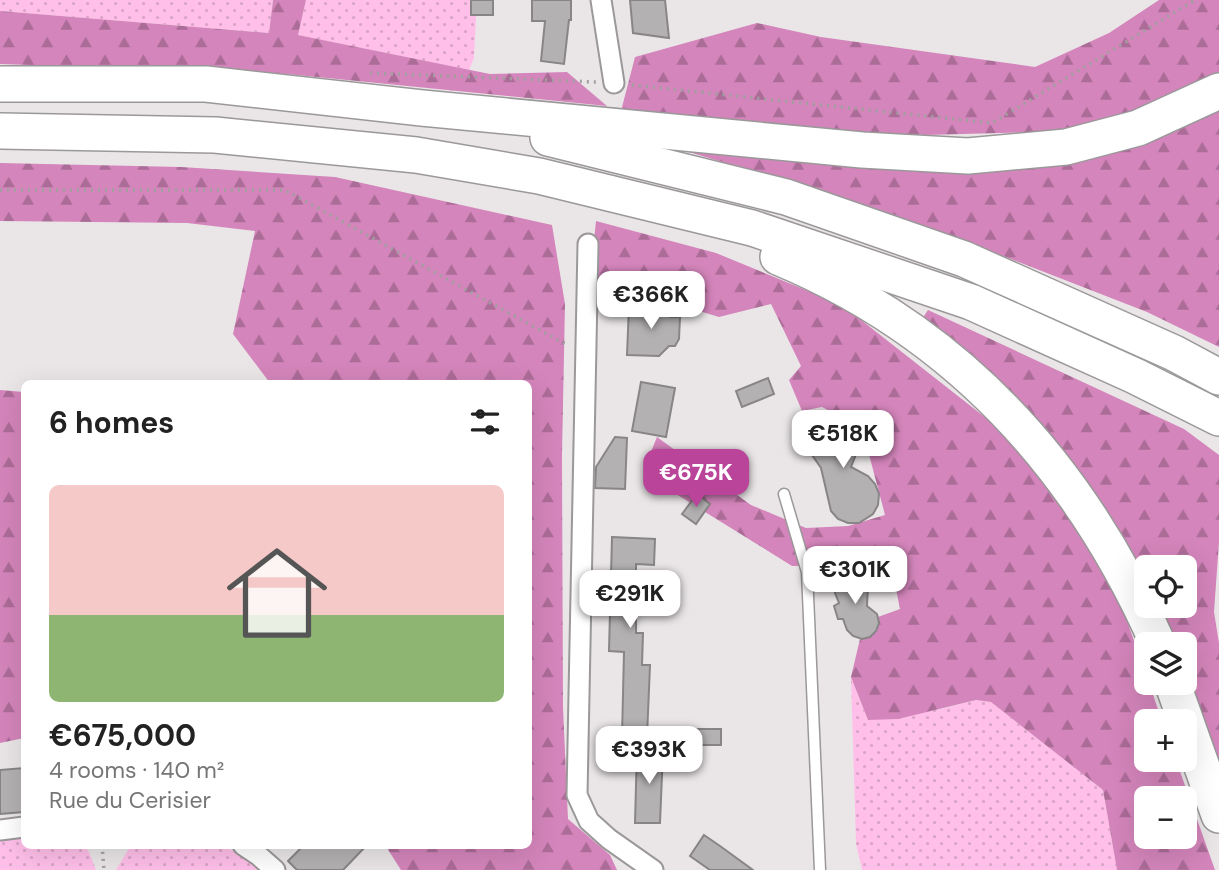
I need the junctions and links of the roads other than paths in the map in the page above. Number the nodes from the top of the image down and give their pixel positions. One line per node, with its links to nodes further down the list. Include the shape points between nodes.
1 (601, 0): 2 (street)
2 (614, 83)
3 (0, 84): 5 (highway, via 206,84)
4 (1219, 91): 5 (highway, via 1138,128 1066,147 968,156)
5 (422, 108): 9 (highway, via 786,197 964,259)
6 (0, 131): 7 (highway, via 215,135 416,155 539,176)
7 (715, 220): 10 (highway, via 802,243 971,302); 12 (highway, via 741,241 807,268 879,308 976,380 1048,459 1085,510 1122,568)
8 (589, 244): 19 (street, via 577,795 589,821)
9 (1219, 377)
10 (1219, 418)
11 (785, 494): 20 (lane, via 807,572)
12 (1152, 632)
13 (1177, 695): 14 (highway)
14 (1219, 814)
15 (21, 827): 16 (street)
16 (0, 830)
17 (249, 849): 18 (street)
18 (275, 870)
19 (653, 870)
20 (820, 870)

